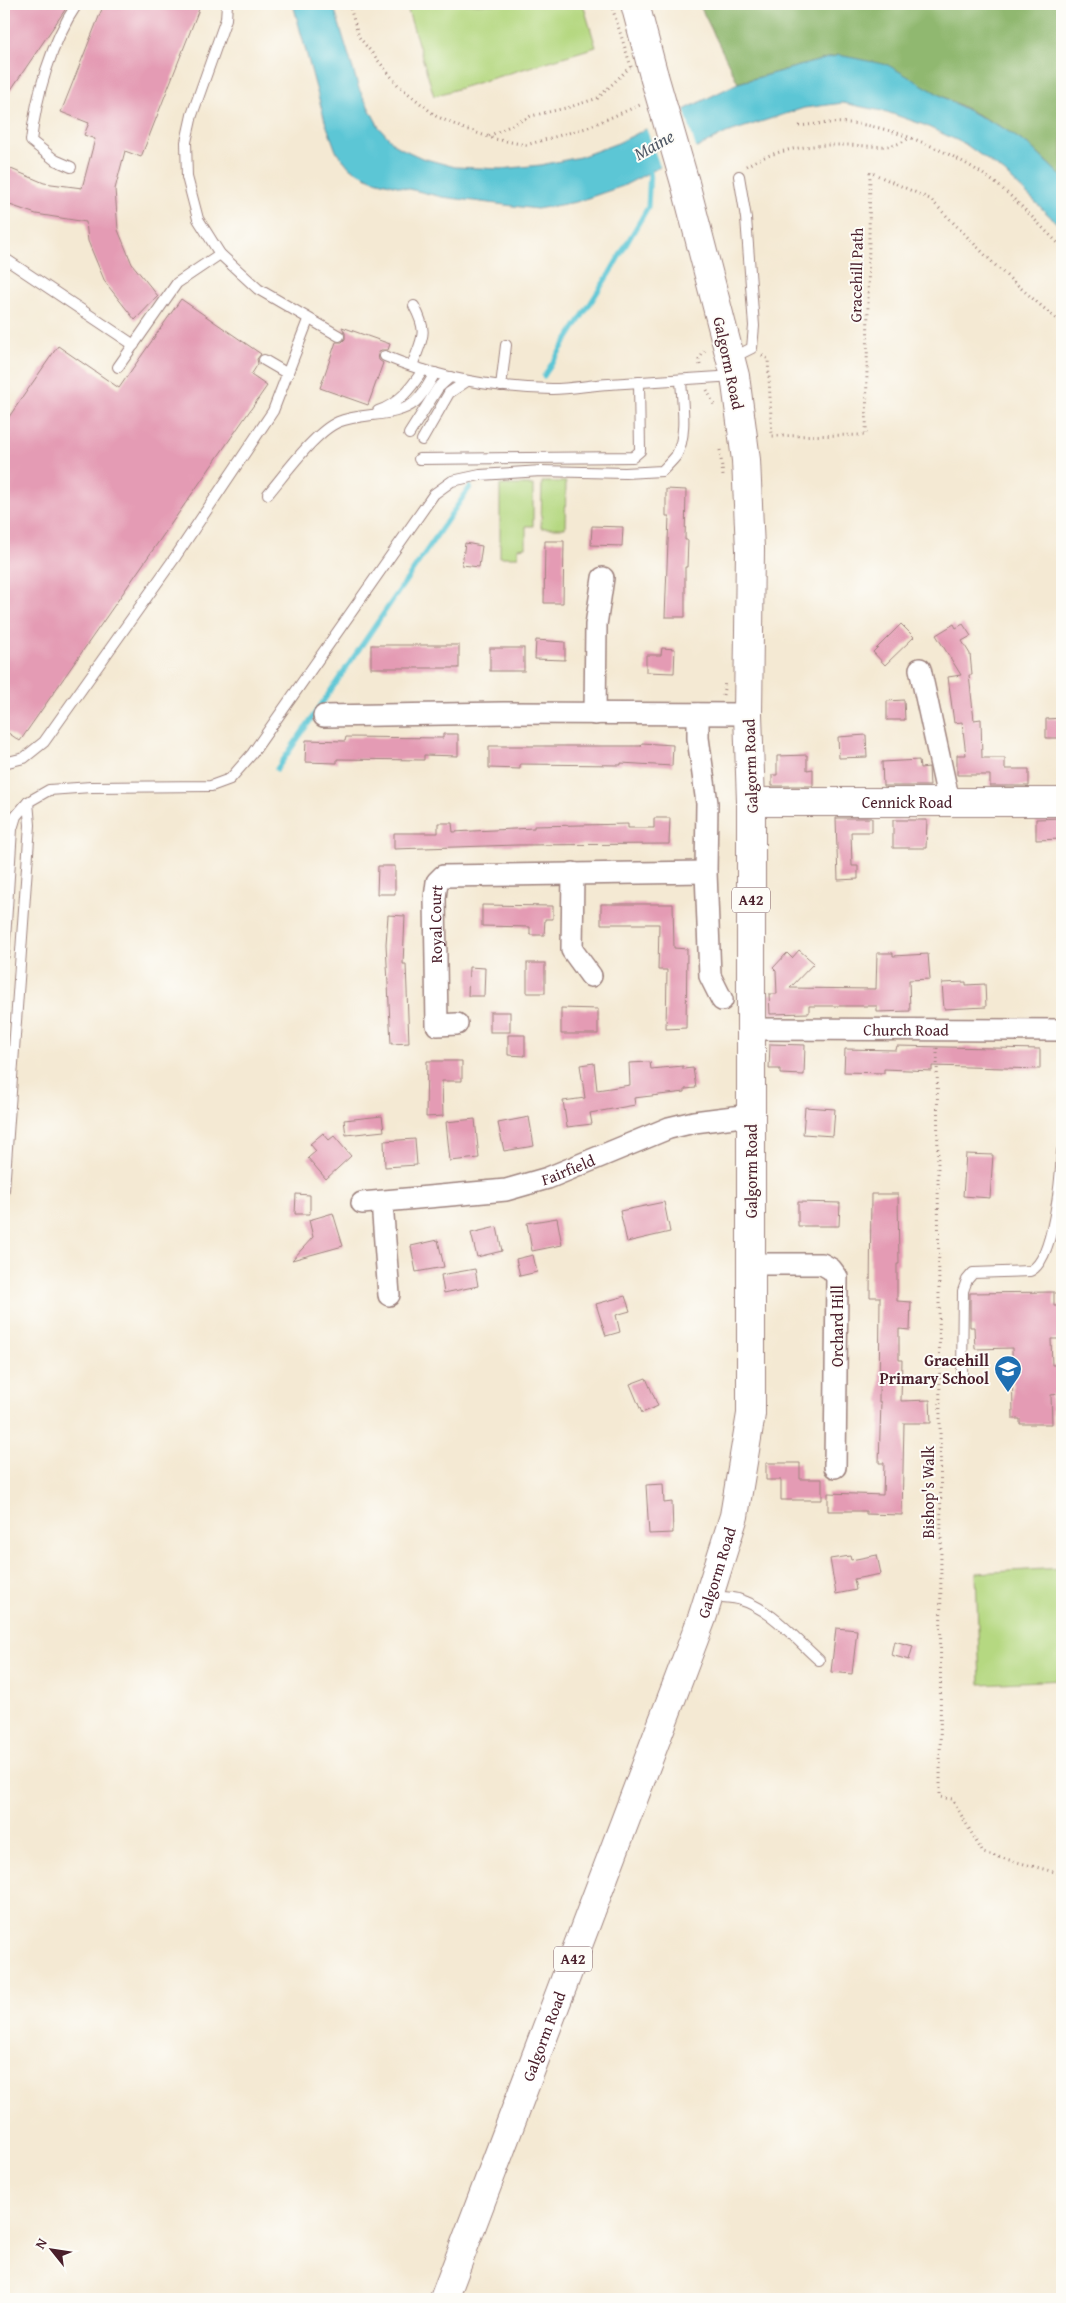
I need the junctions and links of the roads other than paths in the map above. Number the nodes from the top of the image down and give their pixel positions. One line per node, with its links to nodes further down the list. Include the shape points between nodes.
1 (78, 4): 4 (lane, via 62,30 36,104 31,141 55,160)
2 (227, 4): 6 (lane, via 226,19 192,115 186,142 187,177 198,219)
3 (635, 4): 15 (main road, Galgorm Road / A42, bridge)
4 (71, 167)
5 (739, 176): 15 (lane, via 746,218 754,326)
6 (220, 254): 9 (lane, via 258,289); 11 (lane, via 177,283)
7 (4, 258): 11 (lane)
8 (414, 306): 16 (lane, via 423,323 423,336)
9 (308, 320): 10 (lane); 20 (lane)
10 (339, 336)
11 (134, 345): 17 (lane)
12 (506, 345): 25 (lane)
13 (385, 356): 16 (lane)
14 (264, 360): 20 (lane)
15 (739, 361): 22 (lane, via 700,379); 35 (main road, Galgorm Road / A42, via 748,510)
16 (412, 366): 18 (lane)
17 (118, 367)
18 (422, 370): 19 (lane); 26 (lane, via 402,398)
19 (434, 373): 21 (lane); 26 (lane, via 414,403 390,413)
20 (288, 374): 37 (lane, via 274,411 59,722 44,742 24,758)
21 (450, 377): 23 (lane); 27 (lane, via 438,388)
22 (681, 380): 24 (lane); 38 (lane, via 681,443 676,456 662,471 541,471 480,475 452,481 434,494 252,754 230,779 211,786 49,790)
23 (467, 381): 25 (lane); 28 (lane, via 449,393)
24 (639, 382): 25 (lane, via 555,389); 29 (lane, via 640,451 633,457)
25 (501, 386)
26 (367, 414): 30 (lane, via 337,422 321,433)
27 (409, 434)
28 (422, 440)
29 (419, 459)
30 (268, 494)
31 (603, 578): 33 (street, via 596,625)
32 (920, 669): 40 (street)
33 (595, 714): 34 (street); 36 (street)
34 (698, 714): 35 (street); 42 (street, via 707,803)
35 (748, 714): 39 (main road, Galgorm Road / A42)
36 (324, 716)
37 (4, 762)
38 (28, 802): 44 (lane, via 16,816 12,829); 52 (lane, via 30,825)
39 (751, 802): 40 (main road, Cennick Road); 48 (main road, Galgorm Road / A42)
40 (949, 802): 41 (main road, Cennick Road)
41 (1062, 802)
42 (706, 872): 43 (street, Royal Court); 46 (street, via 710,976)
43 (573, 873): 45 (street, via 572,950); 47 (street, Royal Court, via 447,874 440,878 435,898 437,1025)
44 (4, 955)
45 (591, 976)
46 (722, 1000)
47 (457, 1024)
48 (750, 1029): 49 (street, Church Road); 50 (main road, Galgorm Road / A42)
49 (1062, 1030)
50 (750, 1115): 53 (main road, Galgorm Road / A42); 54 (street, Fairfield, via 669,1128 548,1178 506,1190 372,1203)
51 (1062, 1151): 55 (lane, via 1055,1213 1038,1266 1030,1271 973,1273 967,1280 963,1292)
52 (4, 1190)
53 (751, 1264): 56 (street, Orchard Hill, via 822,1264 837,1277); 57 (main road, Galgorm Road / A42, via 751,1414 734,1516)
54 (389, 1295)
55 (962, 1375)
56 (835, 1467)
57 (709, 1596): 58 (lane, via 738,1599 778,1620); 59 (main road, Galgorm Road / A42)
58 (819, 1660)
59 (444, 2299)

